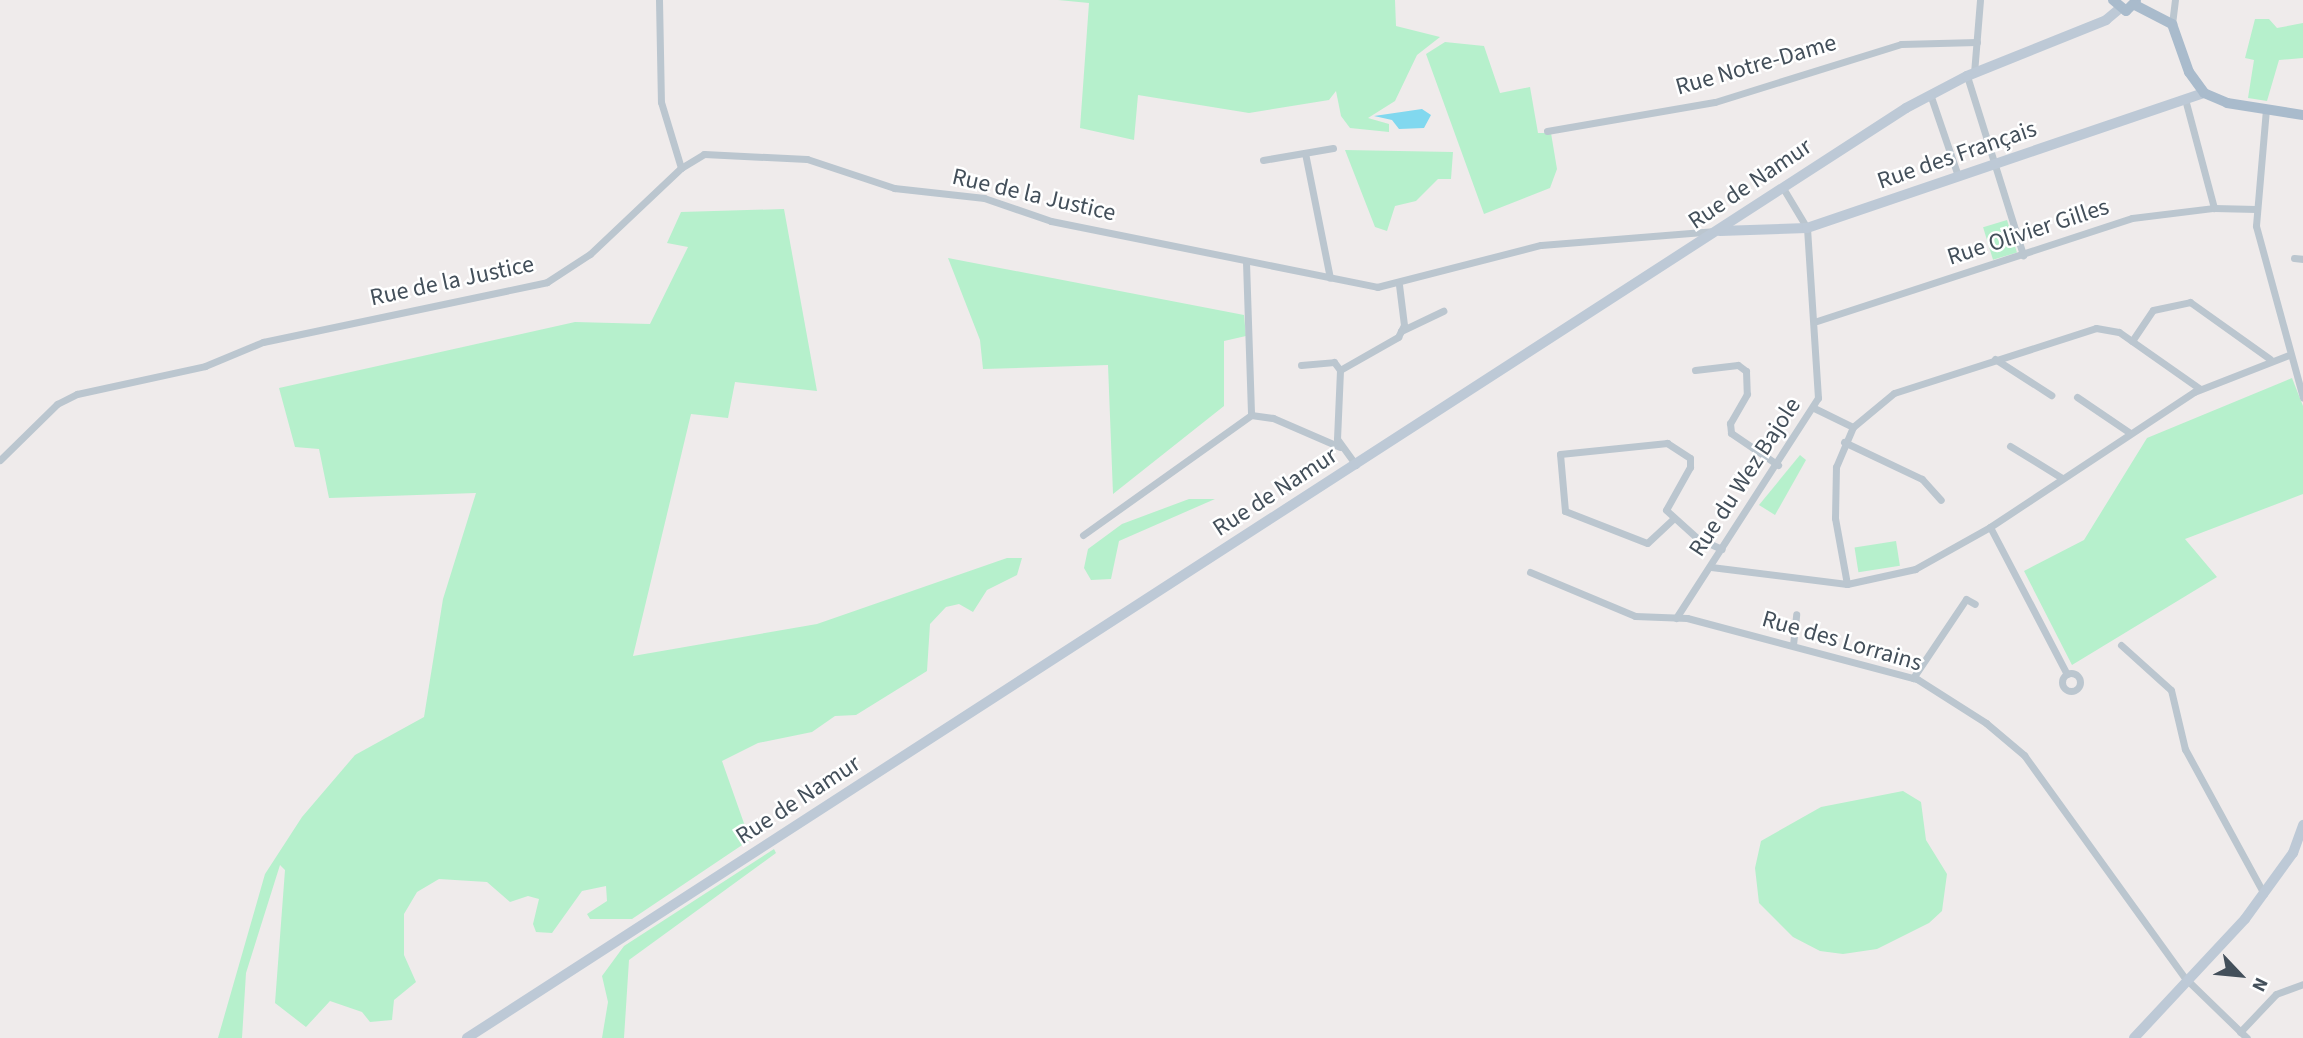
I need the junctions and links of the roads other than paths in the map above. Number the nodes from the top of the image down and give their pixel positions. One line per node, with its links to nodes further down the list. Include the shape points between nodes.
1 (659, 0): 19 (street, via 662,102)
2 (1980, 0): 7 (street)
3 (2175, 0): 6 (street)
4 (2136, 3): 5 (main road); 6 (main road)
5 (2115, 5): 8 (main road, Rue de Namur, via 2106,20)
6 (2172, 24): 9 (main road, via 2189,72)
7 (1977, 42): 8 (street); 14 (street, Rue Notre-Dame, via 1901,44 1715,102)
8 (1971, 74): 10 (main road, Rue de Namur); 18 (street)
9 (2204, 93): 11 (main road, Rue des Français); 12 (main road)
10 (1930, 94): 20 (street); 21 (main road, Rue de Namur)
11 (2185, 99): 18 (main road, Rue des Français); 22 (street)
12 (2266, 109): 13 (main road); 23 (street)
13 (2303, 115)
14 (1547, 131)
15 (1333, 148): 16 (street)
16 (1305, 153): 17 (street); 30 (street)
17 (1263, 160)
18 (1993, 165): 20 (main road, Rue des Français); 26 (street)
19 (681, 168): 29 (street, Rue de la Justice, via 704,154 727,151 807,159 894,188 984,198 1051,220); 53 (street, Rue de la Justice, via 590,254 547,282 263,342 205,366 77,394 57,404)
20 (1958, 176): 24 (main road, Rue des Français)
21 (1783, 188): 24 (street, Rue du Wez Bajole); 25 (main road, Rue de Namur)
22 (2214, 208): 23 (street, Rue Olivier Gilles); 26 (street, Rue Olivier Gilles, via 2132,218)
23 (2256, 209): 36 (street, via 2256,226)
24 (1808, 228): 25 (main road, Rue des Français); 33 (street, Rue du Wez Bajole)
25 (1719, 231): 31 (street, Rue de la Justice, via 1541,245); 54 (main road, Rue de Namur)
26 (2023, 256): 33 (street, Rue Olivier Gilles)
27 (2294, 258): 28 (street)
28 (2303, 259)
29 (1247, 262): 30 (street, Rue de la Justice); 47 (street)
30 (1330, 278): 31 (street, Rue de la Justice)
31 (1399, 285): 34 (street)
32 (1443, 311): 34 (street)
33 (1817, 320): 46 (street, Rue du Wez Bajole, via 1820,379)
34 (1401, 331): 40 (street)
35 (2132, 341): 37 (street, via 2109,329 2088,330); 38 (street, via 2153,310 2190,302); 42 (street)
36 (2289, 355): 38 (street); 45 (street)
37 (1995, 359): 43 (street); 48 (street, via 1894,393)
38 (2270, 359): 42 (street)
39 (1301, 365): 40 (street, via 1334,362)
40 (1340, 370): 52 (street)
41 (1695, 370): 55 (street, via 1738,365 1746,371 1747,394 1730,423 1731,433)
42 (2200, 389): 49 (street)
43 (2050, 395)
44 (2077, 397): 49 (street)
45 (2303, 398)
46 (1814, 408): 48 (street); 55 (street, Rue du Wez Bajole)
47 (1251, 415): 52 (street, via 1273,418); 60 (street)
48 (1853, 427): 50 (street)
49 (2130, 433): 56 (street)
50 (1844, 442): 57 (street, via 1922,479); 64 (street, via 1833,492)
51 (2010, 446): 56 (street)
52 (1340, 447): 54 (street)
53 (0, 460)
54 (1356, 465): 77 (main road, Rue de Namur)
55 (1778, 465): 61 (street, Rue du Wez Bajole)
56 (2062, 478): 59 (street)
57 (1941, 500)
58 (1673, 519): 58 (street, via 1667,502 1690,458 1667,443 1560,454 1565,511 1647,543); 61 (street)
59 (1990, 527): 64 (street, via 1915,569); 70 (street)
60 (1083, 535)
61 (1722, 549): 62 (street, Rue du Wez Bajole)
62 (1710, 567): 64 (street); 67 (street, Rue du Wez Bajole)
63 (1530, 572): 67 (street, Rue des Lorrains, via 1634,616)
64 (1847, 584)
65 (1975, 604): 71 (street, via 1966,599)
66 (1796, 614): 68 (street)
67 (1676, 618): 68 (street, Rue des Lorrains)
68 (1793, 645): 71 (street, Rue des Lorrains)
69 (2121, 645): 73 (street, via 2171,690 2186,749)
70 (2067, 674)
71 (1913, 678): 74 (street, Rue des Lorrains, via 1986,723 2024,755)
72 (2303, 825): 73 (main road, via 2293,853)
73 (2264, 895): 74 (main road)
74 (2190, 984): 76 (street, Rue des Lorrains); 78 (main road)
75 (2303, 984): 76 (street, via 2276,994)
76 (2240, 1032): 79 (street, Rue des Lorrains)
77 (467, 1038)
78 (2134, 1038)
79 (2247, 1038)

